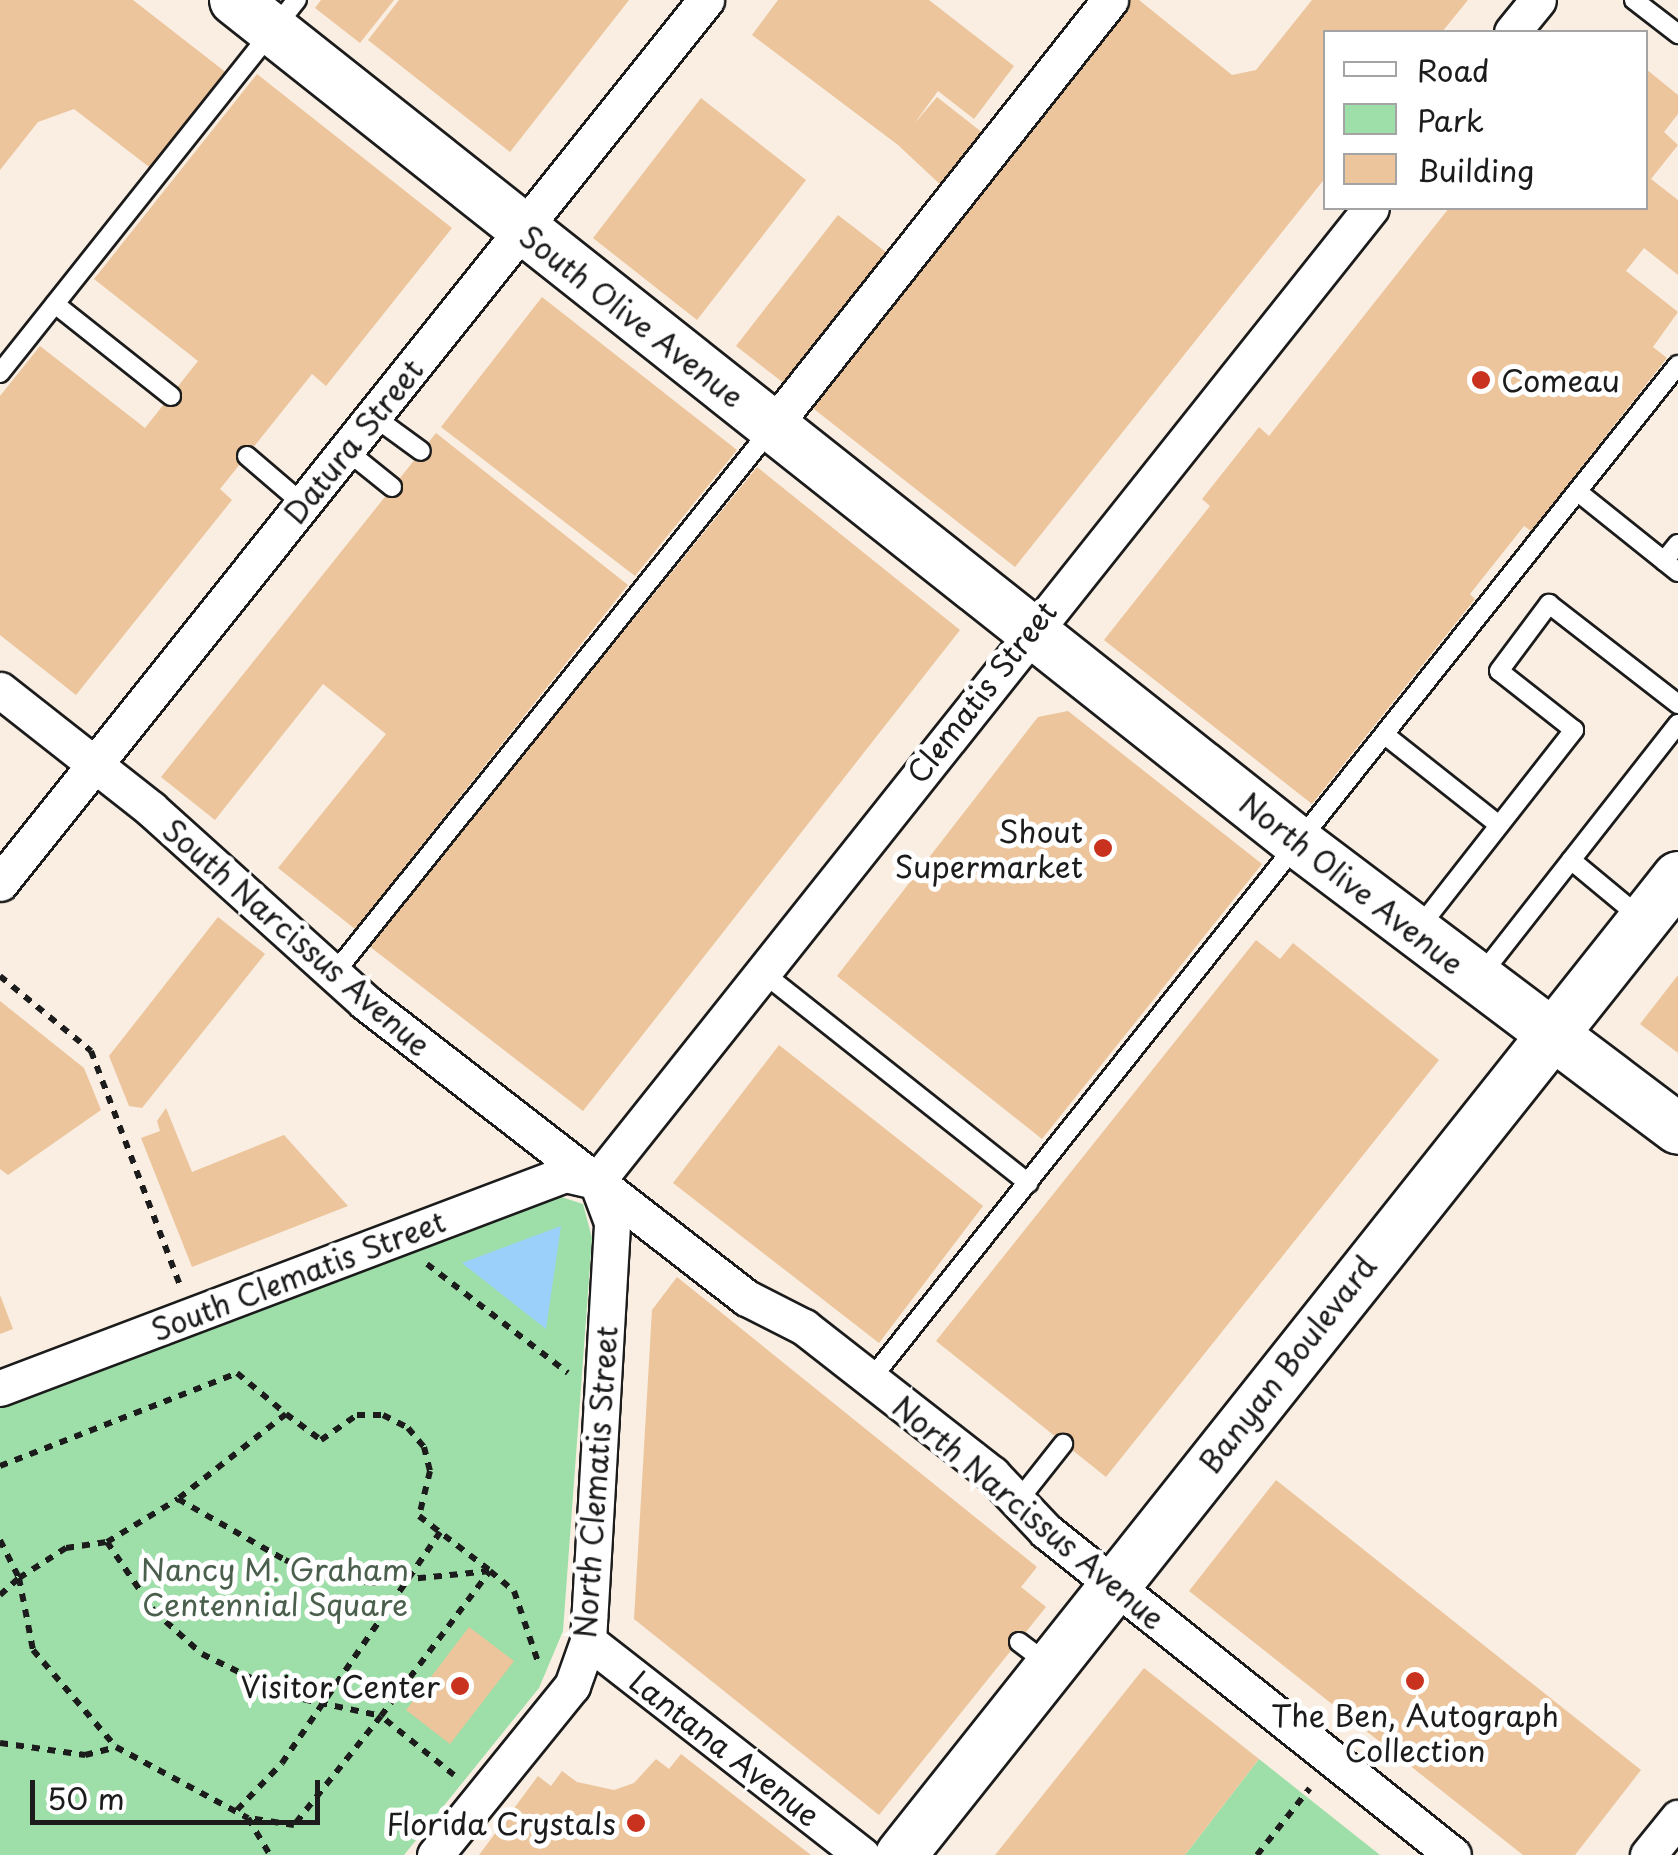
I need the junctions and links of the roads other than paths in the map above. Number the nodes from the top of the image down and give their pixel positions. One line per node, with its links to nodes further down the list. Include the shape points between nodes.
1 (706, 0): 9 (street, Datura Street)
2 (1110, 0): 15 (street)
3 (1538, 0): 6 (street)
4 (1634, 0): 7 (lane)
5 (268, 10): 9 (street, South Olive Avenue); 10 (lane)
6 (1514, 30)
7 (1678, 34)
8 (1368, 210): 24 (street, Clematis Street)
9 (522, 230): 14 (street, Datura Street); 15 (street, South Olive Avenue)
10 (55, 304): 12 (lane); 13 (lane)
11 (1678, 365): 20 (lane)
12 (0, 373)
13 (170, 396)
14 (373, 416): 16 (street, Datura Street); 17 (lane)
15 (772, 427): 24 (street, South Olive Avenue); 37 (lane)
16 (346, 450): 19 (lane); 21 (street, Datura Street)
17 (421, 451)
18 (246, 456): 21 (lane)
19 (392, 488)
20 (1578, 492): 23 (lane); 28 (lane)
21 (303, 504): 29 (street, Datura Street)
22 (1678, 544): 23 (lane)
23 (1671, 567)
24 (1030, 630): 31 (street, North Olive Avenue); 38 (street, Clematis Street)
25 (0, 690): 29 (street, South Narcissus Avenue)
26 (1678, 704): 30 (lane, via 1549,604 1499,671 1574,730)
27 (1678, 724): 32 (lane)
28 (1385, 736): 30 (lane); 31 (lane)
29 (95, 763): 34 (street, Datura Street); 37 (street, South Narcissus Avenue)
30 (1499, 825): 36 (lane)
31 (1300, 844): 36 (street, North Olive Avenue); 43 (lane)
32 (1571, 860): 35 (lane); 39 (lane)
33 (1678, 877): 35 (street, Banyan Boulevard)
34 (0, 883)
35 (1642, 920): 40 (street, Banyan Boulevard)
36 (1414, 933): 39 (street, North Olive Avenue)
37 (336, 970): 42 (street, South Narcissus Avenue, via 365,1002)
38 (762, 972): 42 (street, Clematis Street); 43 (lane)
39 (1477, 980): 40 (street, North Olive Avenue)
40 (1549, 1033): 41 (street, North Olive Avenue); 48 (street, Banyan Boulevard)
41 (1678, 1129)
42 (597, 1181): 44 (street, North Narcissus Avenue, via 748,1298 804,1326); 45 (street, South Clematis Street, via 566,1174); 49 (street, North Clematis Street, via 612,1222)
43 (1028, 1183): 44 (lane)
44 (871, 1379): 47 (street, North Narcissus Avenue)
45 (0, 1388)
46 (1064, 1444): 47 (lane)
47 (1018, 1502): 48 (street, North Narcissus Avenue)
48 (1113, 1585): 53 (street, Banyan Boulevard, via 1034,1653); 54 (street, North Narcissus Avenue)
49 (588, 1641): 51 (street, North Clematis Street, via 572,1686); 52 (street, Lantana Avenue)
50 (1678, 1818): 55 (street)
51 (435, 1855)
52 (862, 1855)
53 (901, 1855)
54 (1453, 1855)
55 (1648, 1855)

